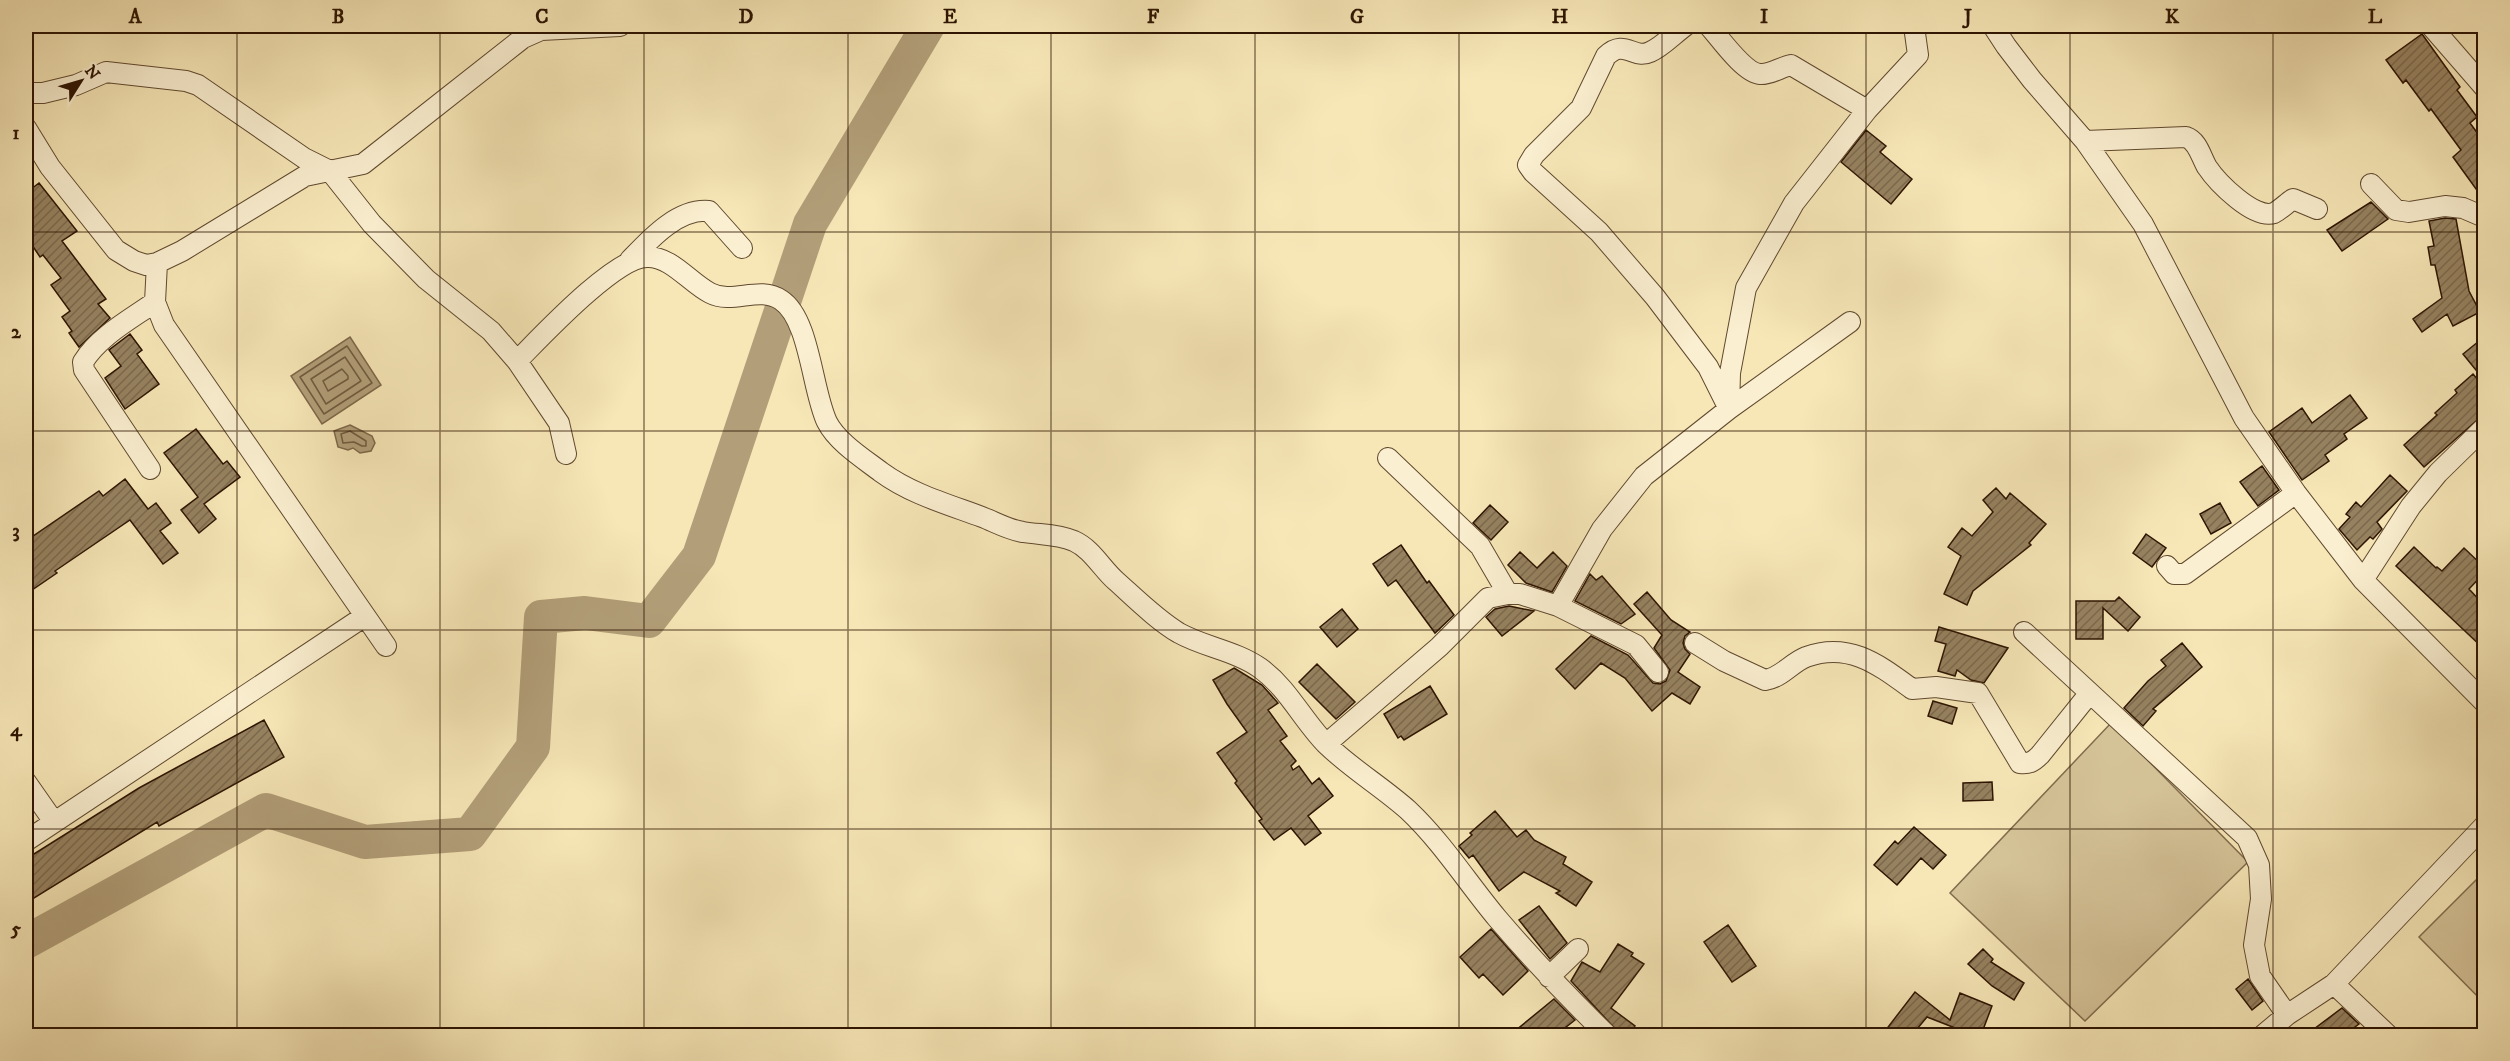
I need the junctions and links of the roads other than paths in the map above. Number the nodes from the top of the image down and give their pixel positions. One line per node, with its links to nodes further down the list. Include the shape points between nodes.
1 (620, 26): 12 (street, via 541,30 524,38 363,164)
2 (1684, 26): 22 (street, via 1650,53 1634,53 1624,48 1610,51 1581,108 1528,165 1599,232 1655,297 1708,367)
3 (1709, 26): 9 (street, via 1753,72 1761,75 1791,65)
4 (1914, 26): 9 (street, via 1918,55)
5 (1993, 26): 11 (street, via 2032,80)
6 (2431, 26): 7 (street)
7 (2484, 87)
8 (26, 93): 12 (street, via 76,85 106,72 186,81)
9 (1867, 110): 22 (street, via 1794,203 1746,288 1730,373)
10 (26, 128): 18 (street, via 50,167 116,250 146,265)
11 (2085, 141): 14 (street, via 2186,137 2195,143 2208,168 2225,188 2262,214 2274,213 2293,199); 27 (street, via 2143,224 2244,418)
12 (330, 171): 18 (street, via 305,176); 21 (street, via 372,224 426,279 491,331)
13 (2371, 184): 15 (street, via 2396,210 2409,212 2445,206)
14 (2317, 209)
15 (2484, 217)
16 (742, 248): 17 (street, via 709,211 697,210 666,226)
17 (628, 262): 21 (street, via 583,296); 39 (street, via 644,256 661,258 714,295 727,298 762,294 786,303 802,330 829,426 845,443 904,488 1020,532 1055,535 1078,543 1112,578 1176,632 1256,665 1276,681)
18 (157, 263): 19 (street)
19 (155, 302): 26 (street, via 109,335 83,362 84,370); 32 (street, via 164,325)
20 (1850, 322): 22 (street)
21 (517, 361): 24 (street, via 558,423)
22 (1729, 409): 31 (street, via 1638,483 1602,530)
23 (2484, 428): 29 (street, via 2411,506)
24 (566, 454)
25 (1388, 458): 30 (street, via 1480,546)
26 (150, 469)
27 (2296, 493): 28 (street, via 2185,574 2174,574); 29 (street)
28 (2167, 566)
29 (2363, 580): 38 (street)
30 (1508, 594): 31 (street); 39 (street, via 1488,598 1439,647)
31 (1558, 606): 36 (street, via 1636,645)
32 (365, 616): 35 (street); 41 (street)
33 (2024, 632): 37 (street)
34 (1695, 643): 37 (street, via 1765,680 1807,657 1852,653 1877,664 1912,689 1936,687 1978,693 2020,763 2027,764 2040,755)
35 (386, 646)
36 (1658, 672)
37 (2089, 694): 47 (street, via 2247,838 2259,865 2261,899 2254,945 2260,976)
38 (2484, 702)
39 (1326, 744): 45 (street, via 1408,810)
40 (26, 782): 41 (street)
41 (54, 822): 43 (street)
42 (2484, 826): 46 (street)
43 (26, 841)
44 (1578, 949): 45 (street)
45 (1549, 977): 48 (street)
46 (2334, 984): 47 (street); 50 (street)
47 (2287, 1015): 49 (street)
48 (1608, 1035)
49 (2262, 1035)
50 (2389, 1035)

